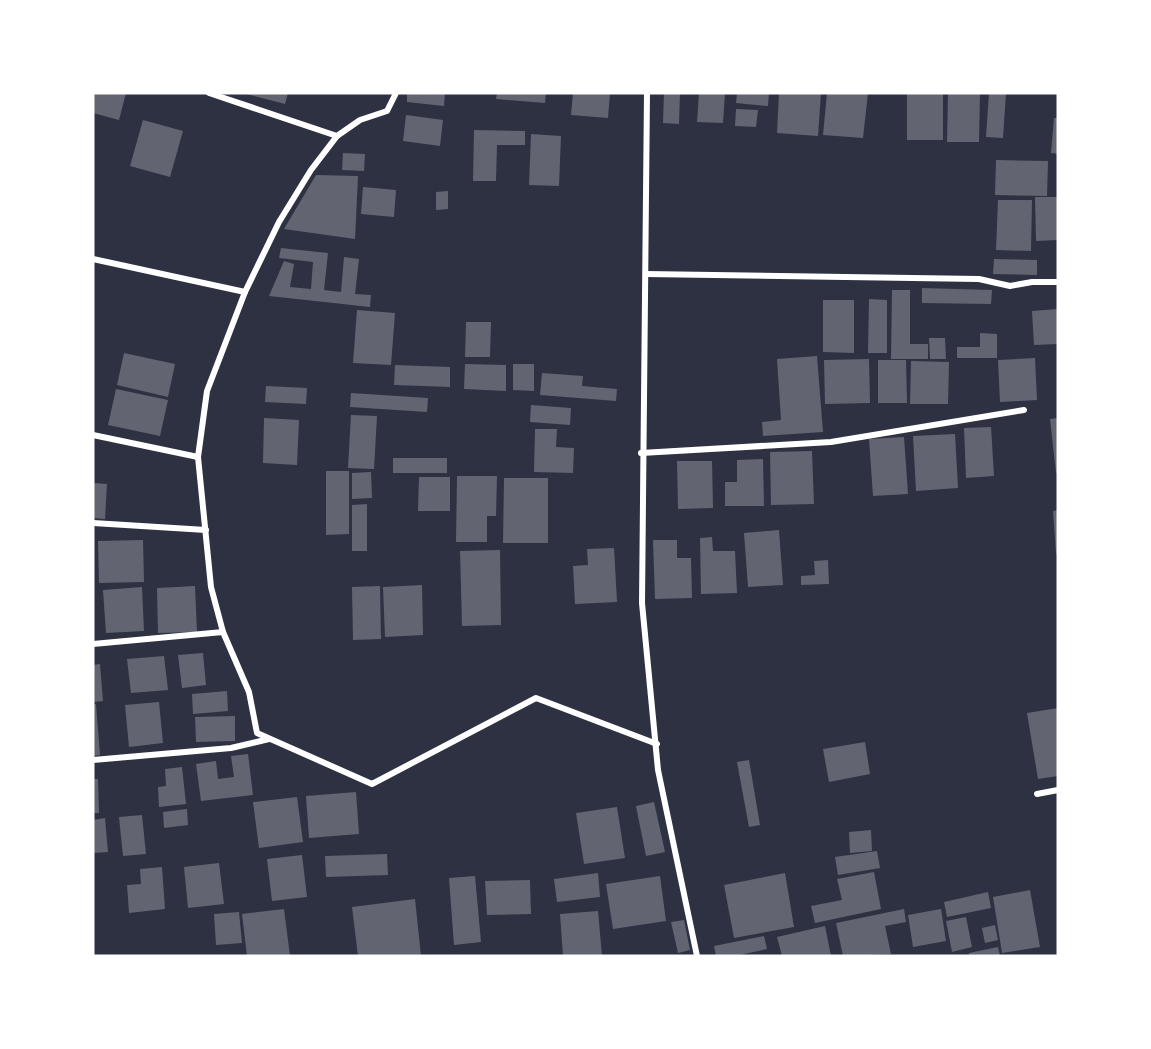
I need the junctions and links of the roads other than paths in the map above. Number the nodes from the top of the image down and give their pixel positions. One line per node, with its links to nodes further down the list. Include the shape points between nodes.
1 (208, 93): 4 (street)
2 (396, 93): 4 (street, via 387,111 360,120)
3 (647, 93): 6 (street)
4 (337, 136): 8 (street, via 279,222)
5 (93, 259): 8 (street)
6 (646, 274): 7 (street, via 979,279 1010,286); 11 (street, via 645,431)
7 (1058, 282)
8 (245, 292): 12 (street, via 207,391)
9 (1024, 410): 11 (street, via 831,442)
10 (93, 435): 12 (street)
11 (641, 453): 18 (street, via 642,603)
12 (198, 457): 14 (street)
13 (93, 523): 14 (street)
14 (206, 530): 15 (street, via 211,587)
15 (223, 632): 16 (street); 17 (street, via 249,692 257,733)
16 (93, 644)
17 (270, 739): 18 (street, via 372,784 536,698); 19 (street, via 231,748)
18 (657, 744): 22 (street, via 658,770)
19 (93, 760)
20 (1058, 790): 21 (street)
21 (1037, 794)
22 (698, 956)

